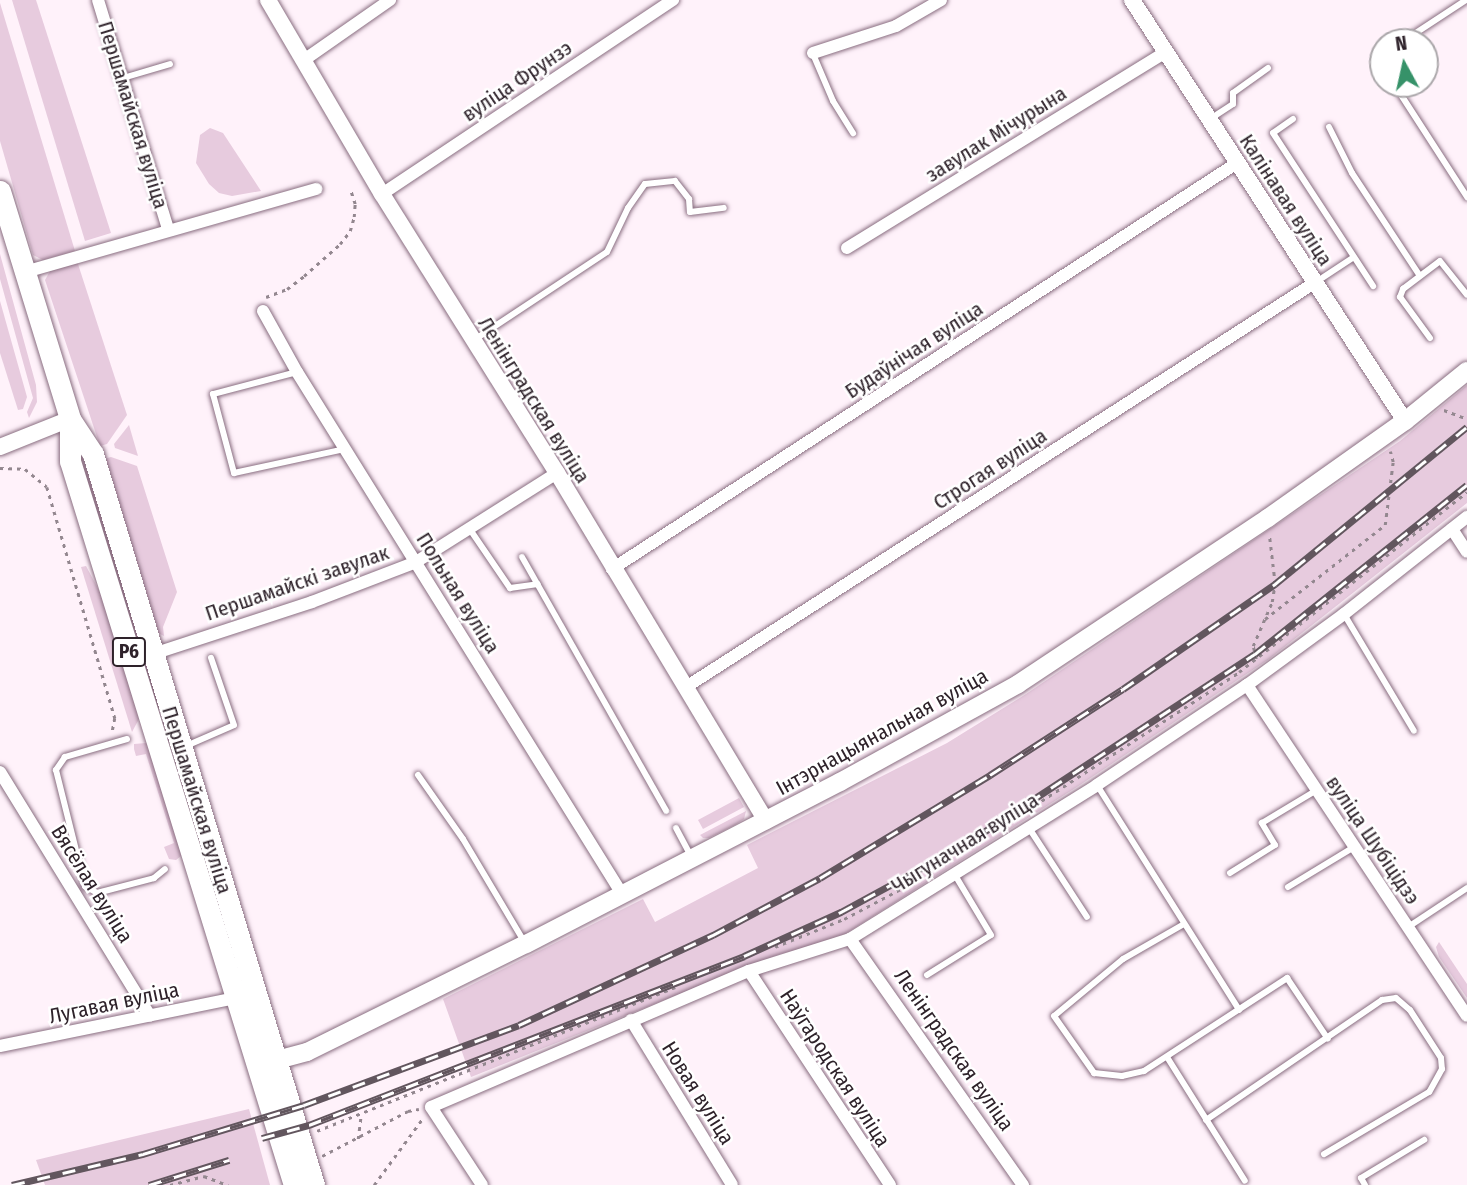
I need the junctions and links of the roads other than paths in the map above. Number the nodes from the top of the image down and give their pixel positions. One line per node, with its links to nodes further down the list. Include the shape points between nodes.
1 (97, 0): 14 (street, Першамайская вуліца)
2 (268, 0): 11 (street, Ленінградская вуліца)
3 (390, 0): 11 (street)
4 (673, 0): 23 (street, вуліца Фрунзэ)
5 (941, 0): 10 (street, via 896,26)
6 (1132, 0): 9 (street, Калінавая вуліца)
7 (1466, 0): 8 (lane)
8 (1423, 28)
9 (1165, 52): 17 (street, Калінавая вуліца); 27 (street, завулак Мічурына)
10 (813, 53): 19 (lane, via 833,102)
11 (304, 60): 23 (street, Ленінградская вуліца)
12 (170, 64): 14 (lane)
13 (1268, 68): 17 (lane, via 1233,93 1233,104)
14 (123, 78): 26 (street, Першамайская вуліца)
15 (1403, 98): 24 (lane)
16 (1293, 119): 28 (lane, via 1273,133)
17 (1209, 120): 20 (street, Калінавая вуліца)
18 (1329, 127): 30 (lane, via 1352,173)
19 (853, 133)
20 (1237, 163): 31 (street, Калінавая вуліца); 50 (street, Будаўнічая вуліца)
21 (316, 189): 26 (street, Першамайская вуліца)
22 (0, 191): 29 (main road, Першамайская вуліца / Р6)
23 (382, 194): 36 (street, Ленінградская вуліца)
24 (1467, 197)
25 (724, 208): 36 (lane, via 691,212 689,199 675,181 645,184 607,252)
26 (168, 229): 29 (street, Першамайская вуліца)
27 (847, 248)
28 (1354, 257): 31 (lane); 32 (lane)
29 (25, 272): 39 (main road, Першамайская вуліца / Р6)
30 (1420, 276): 33 (lane, via 1440,261); 35 (lane, via 1400,297)
31 (1314, 283): 40 (street, Калінавая вуліца); 56 (street, Строгая вуліца)
32 (1373, 286)
33 (1465, 290)
34 (260, 305): 38 (street, Польная вуліца)
35 (1430, 338)
36 (472, 341): 43 (street, Ленінградская вуліца)
37 (1467, 371): 40 (main road, Інтэрнацыянальная вуліца)
38 (297, 372): 42 (street, Польная вуліца); 42 (lane, via 213,394 234,472)
39 (70, 419): 41 (street); 53 (main road, Першамайская вуліца / Р6, via 93,454); 83 (main road, Першамайская вуліца / Р6, via 70,461)
40 (1405, 421): 65 (main road, Інтэрнацыянальная вуліца, via 1018,684)
41 (0, 447)
42 (345, 449): 49 (street, Польная вуліца)
43 (557, 474): 45 (street, Першамайскі завулак); 50 (street, Ленінградская вуліца)
44 (1467, 517): 46 (street, Чыгуначная вуліца)
45 (469, 528): 49 (street, Першамайскі завулак); 51 (lane, via 510,588)
46 (1452, 529): 47 (street); 52 (street, Чыгуначная вуліца)
47 (1467, 552)
48 (522, 557): 51 (lane)
49 (416, 562): 53 (street, Першамайскі завулак); 75 (street, Польная вуліца)
50 (612, 569): 56 (street, Ленінградская вуліца)
51 (538, 584): 64 (lane)
52 (1344, 614): 55 (street, Чыгуначная вуліца); 57 (lane)
53 (153, 654): 59 (main road, Першамайская вуліца / Р6)
54 (211, 658): 59 (lane, via 233,725)
55 (1247, 685): 62 (street, Чыгуначная вуліца); 63 (street, вуліца Шубіцідзэ)
56 (686, 687): 65 (street, Ленінградская вуліца)
57 (1414, 731)
58 (127, 739): 70 (lane, via 65,757 56,770 85,886 97,893)
59 (181, 748): 91 (main road, Першамайская вуліца / Р6)
60 (0, 772): 85 (street, Вясёлая вуліца)
61 (418, 775): 80 (lane)
62 (1097, 785): 67 (street, Чыгуначная вуліца); 77 (lane)
63 (1317, 790): 68 (street, вуліца Шубіцідзэ); 71 (lane, via 1262,823 1276,845)
64 (666, 811)
65 (766, 821): 69 (main road, Інтэрнацыянальная вуліца)
66 (676, 828): 69 (lane)
67 (1029, 828): 72 (street, Чыгуначная вуліца); 76 (lane)
68 (1355, 845): 73 (lane); 78 (street, вуліца Шубіцідзэ)
69 (692, 858): 75 (main road, Інтэрнацыянальная вуліца)
70 (164, 870)
71 (1230, 873)
72 (955, 875): 79 (street, Чыгуначная вуліца); 82 (lane, via 991,935)
73 (1288, 887)
74 (1467, 888): 78 (lane)
75 (622, 894): 80 (main road, Інтэрнацыянальная вуліца)
76 (1087, 917)
77 (1184, 924): 84 (lane); 90 (lane, via 1123,960 1055,1016 1094,1073 1122,1076 1144,1071)
78 (1408, 927): 86 (street, вуліца Шубіцідзэ)
79 (850, 939): 81 (street, Чыгуначная вуліца); 101 (street, Ленінградская вуліца)
80 (526, 944): 91 (main road, Інтэрнацыянальная вуліца, via 307,1052)
81 (749, 971): 87 (street, Чыгуначная вуліца); 100 (street, Наўгародская вуліца)
82 (927, 975)
83 (236, 998): 85 (street, Лугавая вуліца); 95 (main road, Першамайская вуліца / Р6)
84 (1239, 1010): 88 (lane, via 1287,978); 90 (lane)
85 (150, 1016): 89 (street, Лугавая вуліца)
86 (1467, 1016)
87 (631, 1020): 98 (street, Чыгуначная вуліца, via 431,1107); 99 (street, Новая вуліца)
88 (1328, 1039): 92 (lane); 94 (lane, via 1382,1000 1396,998 1410,1010 1435,1048 1442,1069 1429,1092)
89 (0, 1045)
90 (1167, 1057): 92 (lane)
91 (277, 1060): 97 (main road, Першамайская вуліца / Р6)
92 (1206, 1120): 96 (lane)
93 (1424, 1140): 102 (lane, via 1360,1178)
94 (1324, 1154)
95 (290, 1180)
96 (1245, 1181)
97 (314, 1185)
98 (482, 1185)
99 (732, 1185)
100 (890, 1185)
101 (1023, 1185)
102 (1365, 1185)

